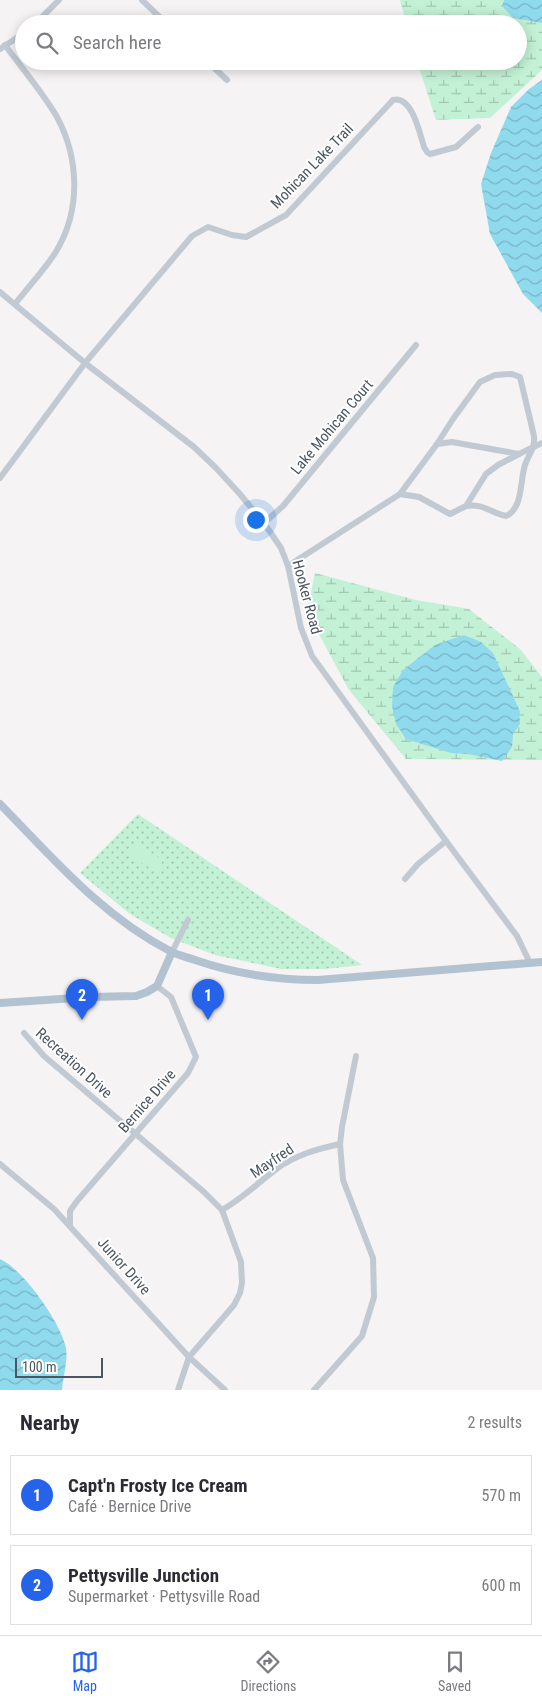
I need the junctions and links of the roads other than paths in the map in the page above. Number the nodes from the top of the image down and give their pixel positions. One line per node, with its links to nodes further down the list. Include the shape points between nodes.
1 (60, 0): 3 (street)
2 (142, 0): 4 (street)
3 (44, 15)
4 (158, 15)
5 (15, 39): 6 (street)
6 (2, 47): 7 (street)
7 (15, 64)
8 (20, 70): 13 (street, via 56,116 72,155 74,175 71,213 57,250)
9 (216, 70): 10 (street)
10 (227, 80)
11 (478, 127): 15 (street, Mohican Lake Trail, via 456,148 430,154 424,147 413,113 403,102 393,100 286,215 246,236 208,227 192,236)
12 (0, 292): 13 (street, Hooker Road)
13 (15, 304): 15 (street, Hooker Road)
14 (416, 345): 23 (street, Lake Mohican Court, via 283,506)
15 (85, 363): 20 (street); 23 (street, Hooker Road, via 194,447)
16 (542, 443): 18 (street)
17 (436, 444): 18 (street, via 478,384 495,375 512,374 521,379); 19 (street, via 452,442); 21 (street)
18 (535, 446): 19 (street); 22 (street, via 525,466 515,506 509,514 503,515 478,505)
19 (519, 454): 22 (street, via 486,474)
20 (0, 478)
21 (400, 494): 22 (street, via 419,496 450,514); 24 (street)
22 (466, 506)
23 (264, 523): 24 (street, Hooker Road, via 281,548)
24 (288, 566): 26 (street, Hooker Road, via 312,656)
25 (0, 804): 29 (main road, via 119,920)
26 (446, 841): 27 (street); 31 (street, Hooker Road, via 517,936)
27 (405, 879)
28 (188, 920): 29 (street)
29 (172, 952): 31 (main road, via 208,964 286,980); 32 (main road)
30 (542, 962): 31 (main road)
31 (530, 963)
32 (158, 986): 33 (main road, via 136,996); 36 (street, Bernice Drive, via 171,997 196,1057 188,1072)
33 (0, 1004)
34 (24, 1033): 36 (street, Recreation Drive, via 44,1056)
35 (356, 1056): 37 (street)
36 (135, 1134): 39 (street, Recreation Drive); 40 (street, Bernice Drive, via 77,1200 70,1211)
37 (340, 1144): 39 (street, Mayfred, via 312,1150 277,1168); 44 (street, via 343,1180 373,1258 374,1296 362,1336)
38 (0, 1164): 40 (street, Junior Drive)
39 (222, 1210): 41 (street, via 241,1262 240,1293 234,1305)
40 (70, 1226): 41 (street, Junior Drive)
41 (189, 1357): 42 (street); 43 (street, Junior Drive)
42 (178, 1390)
43 (225, 1390)
44 (314, 1390)

